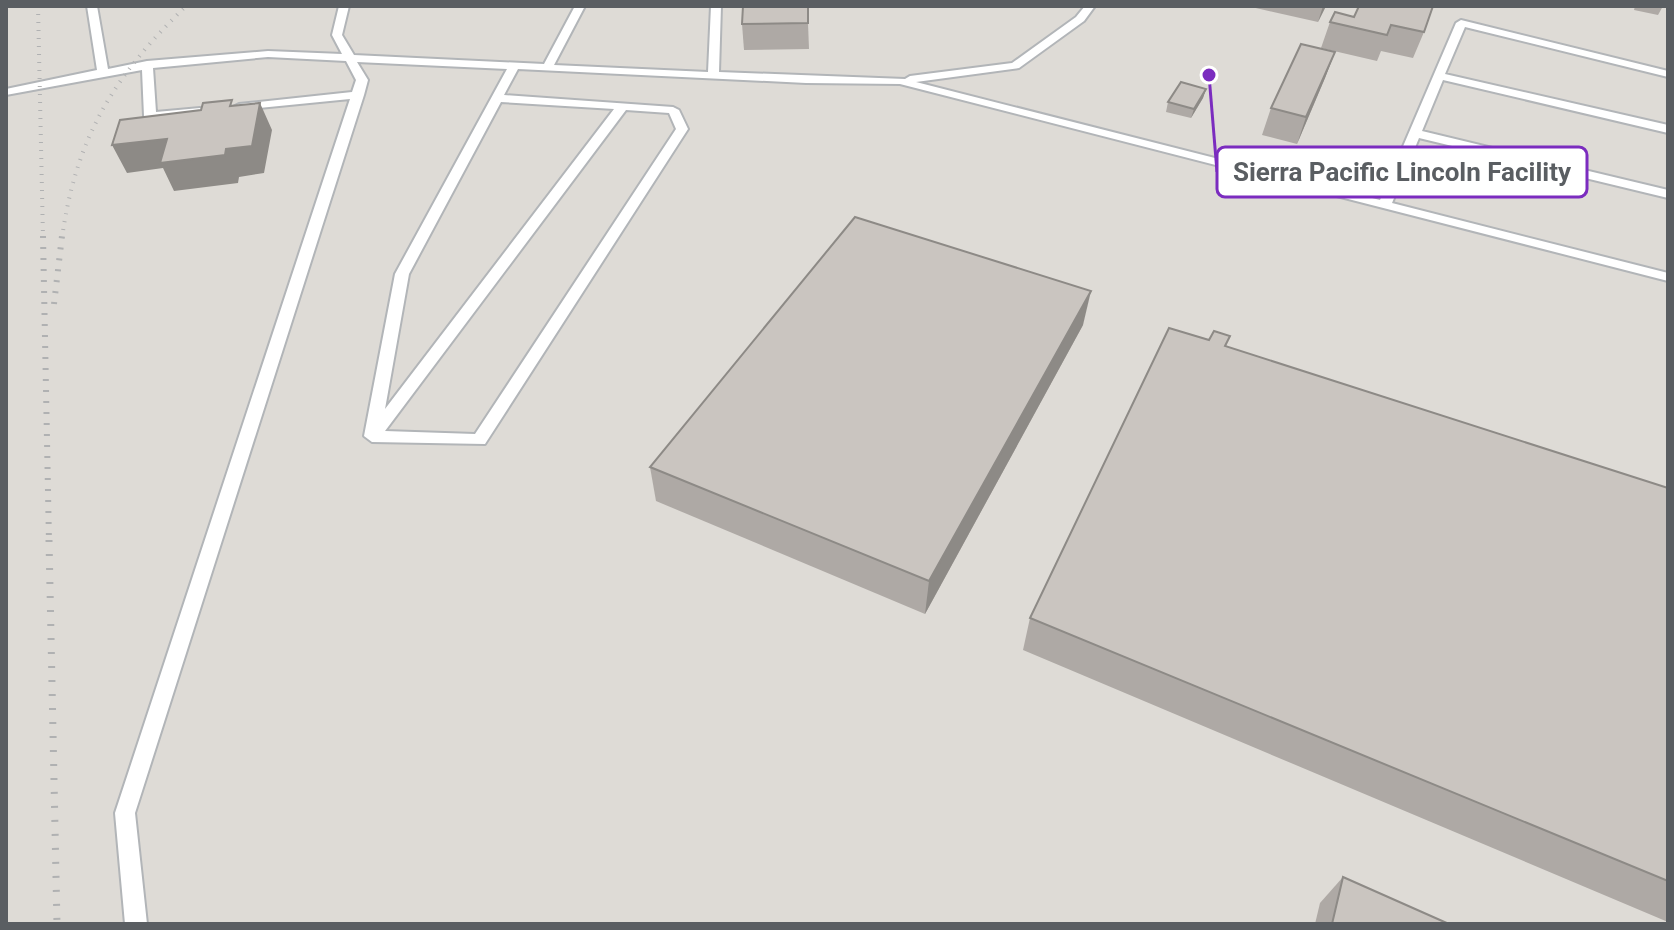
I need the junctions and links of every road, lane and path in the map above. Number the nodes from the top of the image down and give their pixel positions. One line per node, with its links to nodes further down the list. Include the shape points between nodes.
1 (92, 6): 10 (lane)
2 (344, 6): 6 (lane, via 337,35)
3 (580, 6): 9 (lane)
4 (716, 6): 12 (lane)
5 (1090, 6): 14 (lane, via 1015,66)
6 (350, 58): 7 (lane, via 268,54); 8 (lane); 16 (lane, via 362,80)
7 (147, 64): 10 (lane); 20 (lane, via 150,116)
8 (514, 66): 9 (lane); 17 (lane)
9 (547, 68): 12 (lane)
10 (103, 71): 15 (lane)
11 (1668, 74): 13 (lane, via 1461,23)
12 (713, 75): 14 (lane)
13 (1439, 76): 21 (lane); 22 (lane)
14 (900, 81): 24 (lane)
15 (6, 92)
16 (358, 95): 19 (lane); 27 (lane, via 125,813)
17 (497, 98): 18 (lane); 26 (lane, via 402,274)
18 (622, 107): 26 (lane); 26 (lane, via 673,110 682,129 479,440)
19 (224, 108)
20 (210, 110)
21 (1668, 129)
22 (1415, 133): 23 (lane); 24 (lane)
23 (1668, 194)
24 (1385, 204): 25 (lane)
25 (1668, 277)
26 (372, 436)
27 (136, 924)

